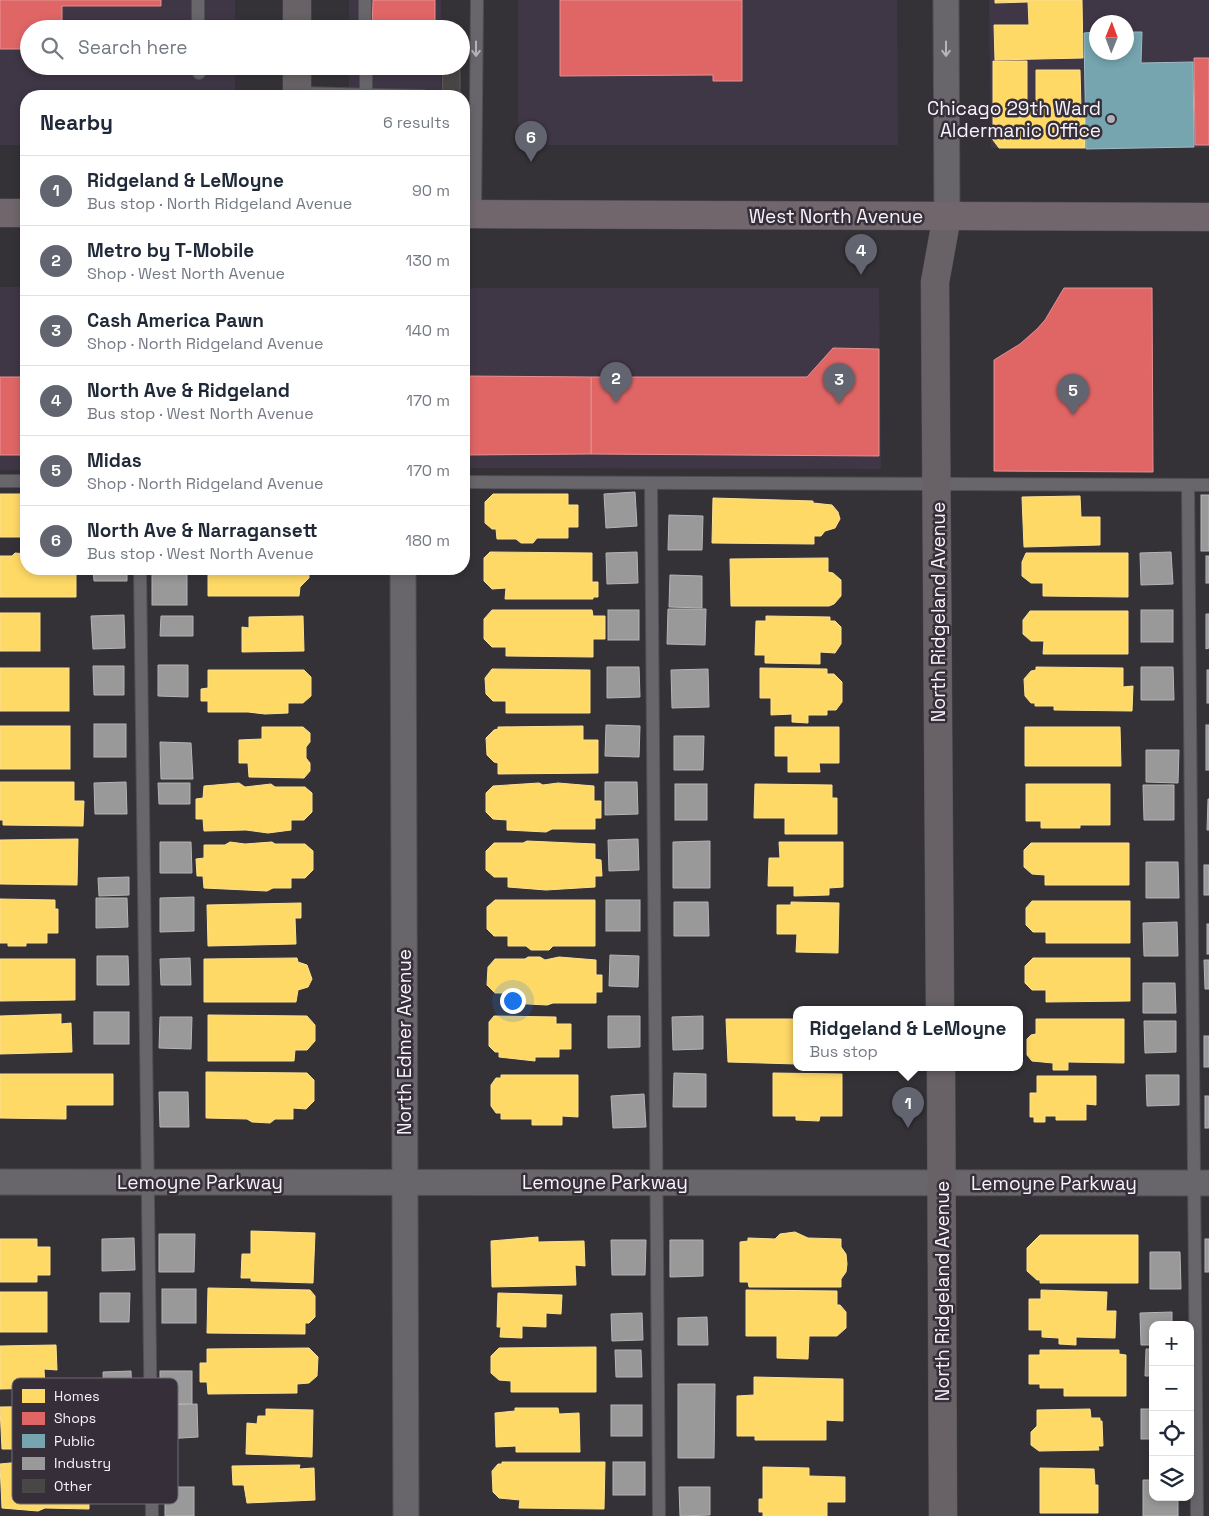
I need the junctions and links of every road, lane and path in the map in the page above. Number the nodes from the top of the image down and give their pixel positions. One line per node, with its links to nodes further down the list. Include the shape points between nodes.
1 (198, 0): 6 (lane)
2 (297, 0): 7 (street)
3 (365, 0): 8 (lane)
4 (477, 0): 13 (lane, one-way to 13)
5 (946, 0): 17 (street, one-way to 17)
6 (198, 20)
7 (297, 20)
8 (365, 20)
9 (366, 75): 12 (lane)
10 (297, 85): 11 (lane)
11 (335, 90)
12 (366, 90)
13 (470, 187)
14 (0, 213): 15 (main road)
15 (20, 213)
16 (470, 214): 17 (main road, West North Avenue)
17 (946, 216): 18 (main road, West North Avenue); 23 (street, North Ridgeland Avenue, via 935,282)
18 (1209, 217)
19 (0, 481): 20 (lane)
20 (20, 481)
21 (470, 482): 22 (lane)
22 (650, 482): 23 (lane); 33 (lane)
23 (938, 483): 24 (lane); 28 (street, North Ridgeland Avenue)
24 (1188, 484): 25 (lane); 35 (lane)
25 (1209, 484)
26 (140, 575): 32 (lane)
27 (404, 575): 30 (street, North Edmer Avenue)
28 (940, 1006)
29 (941, 1071): 34 (street, North Ridgeland Avenue)
30 (404, 1181): 32 (street, Lemoyne Parkway); 33 (street, Lemoyne Parkway); 37 (street, North Edmer Avenue)
31 (0, 1182): 32 (street, Lemoyne Parkway)
32 (148, 1182): 36 (lane)
33 (656, 1182): 34 (street, Lemoyne Parkway); 38 (lane)
34 (941, 1182): 35 (street, Lemoyne Parkway); 39 (street, North Ridgeland Avenue)
35 (1201, 1183): 40 (lane)
36 (150, 1378)
37 (406, 1516)
38 (659, 1516)
39 (943, 1516)
40 (1197, 1516)

